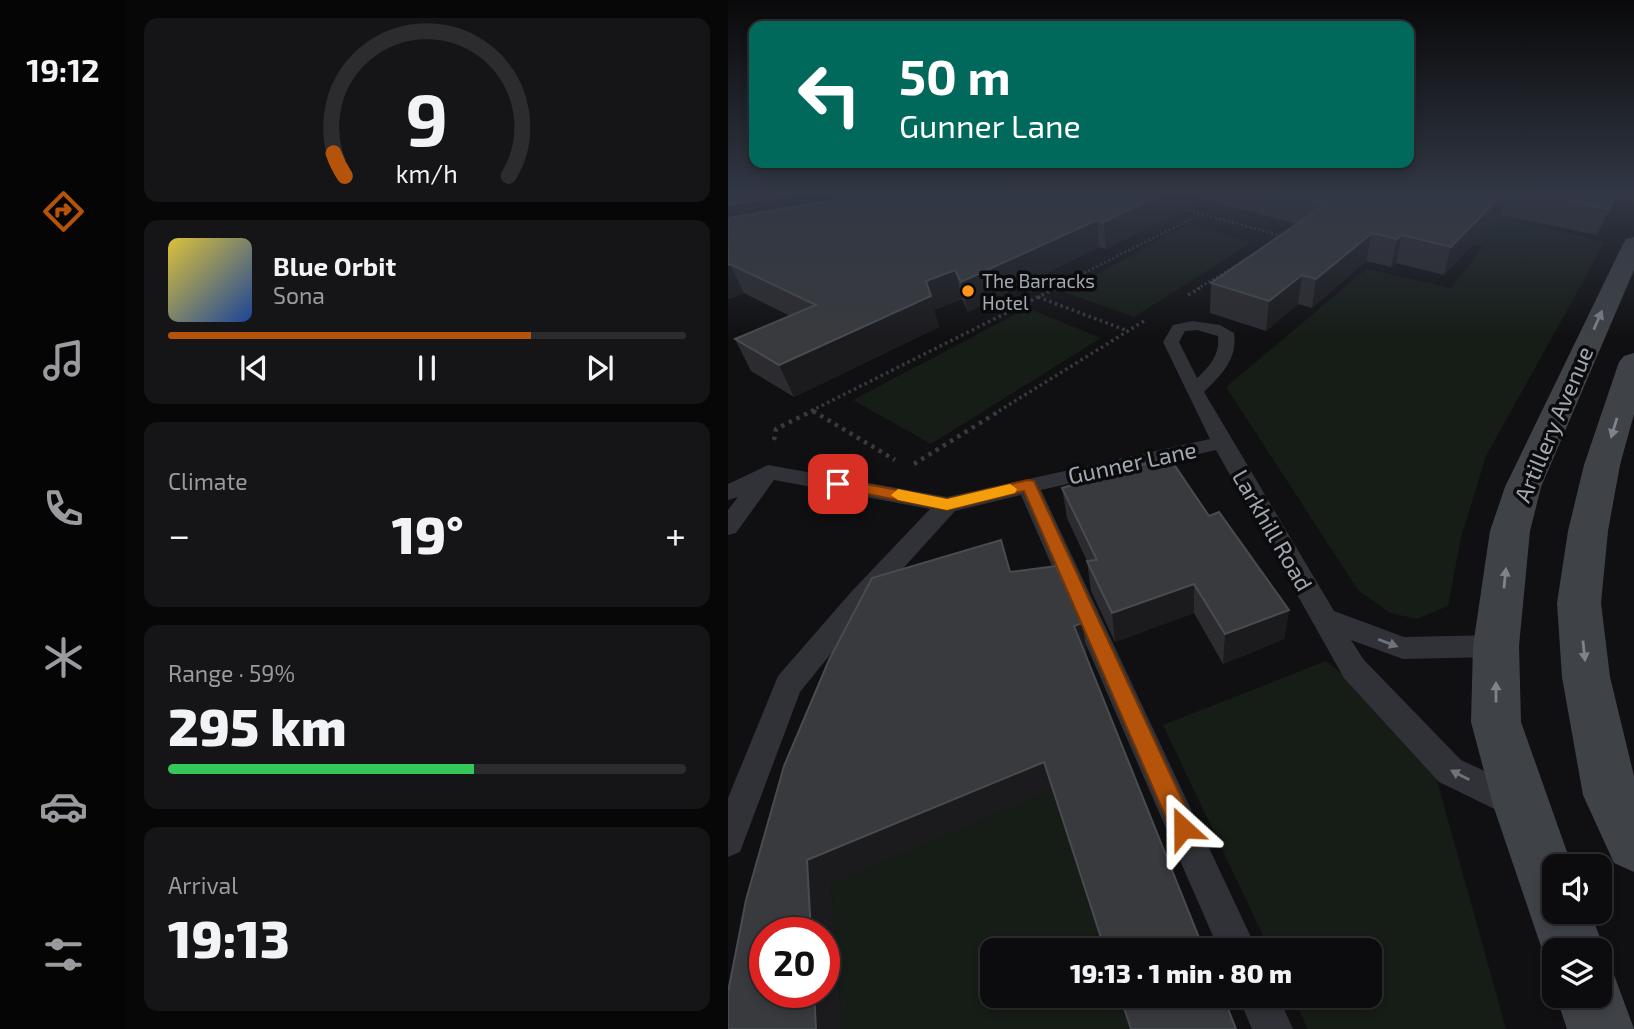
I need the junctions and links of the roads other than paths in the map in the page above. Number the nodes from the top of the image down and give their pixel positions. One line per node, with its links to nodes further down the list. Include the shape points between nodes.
1 (1634, 244): 12 (street, Artillery Avenue, one-way to 1, via 1510,531 1523,487)
2 (1634, 362): 15 (street, one-way to 15, via 1602,465 1578,603 1586,677 1611,795)
3 (1194, 391): 4 (lane, Larkhill Road)
4 (1222, 443): 7 (lane, Gunner Lane); 11 (lane, Larkhill Road)
5 (768, 472): 6 (lane); 8 (lane); 9 (lane); 10 (lane)
6 (728, 483)
7 (1028, 485): 9 (lane, Gunner Lane); 17 (lane)
8 (728, 493)
9 (947, 505): 14 (lane, via 788,685)
10 (728, 527)
11 (1324, 618): 12 (lane, Larkhill Road, one-way to 12, via 1403,648); 13 (lane, Larkhill Road, one-way to 11, via 1450,771 1353,669)
12 (1496, 646): 13 (street, Artillery Avenue, one-way to 12, via 1496,722)
13 (1521, 805): 16 (street, Artillery Avenue)
14 (728, 840)
15 (1634, 843)
16 (1542, 864)
17 (1233, 938)
18 (1263, 1008): 20 (lane)
19 (1593, 1008): 21 (street)
20 (1273, 1029)
21 (1601, 1029)

